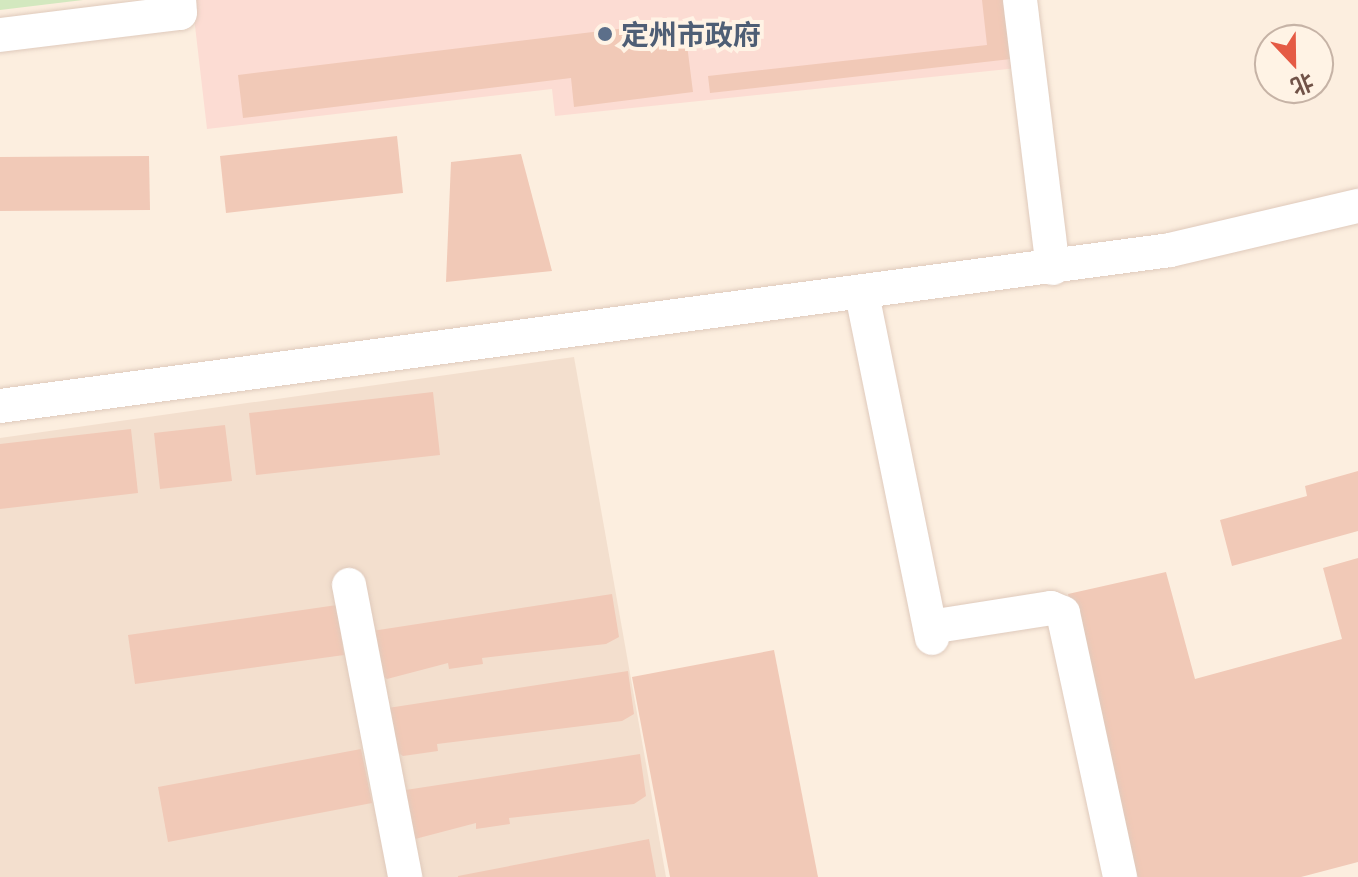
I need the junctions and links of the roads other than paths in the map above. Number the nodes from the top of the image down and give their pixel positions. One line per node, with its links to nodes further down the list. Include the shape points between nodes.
1 (179, 0): 3 (street, via 180,13)
2 (1020, 0): 5 (street)
3 (0, 35)
4 (1358, 206): 5 (street, via 1170,250)
5 (1053, 268): 6 (street)
6 (862, 294): 7 (street); 10 (street, via 931,632 1051,608 1063,613)
7 (0, 406)
8 (349, 585): 9 (street)
9 (405, 877)
10 (1120, 877)

